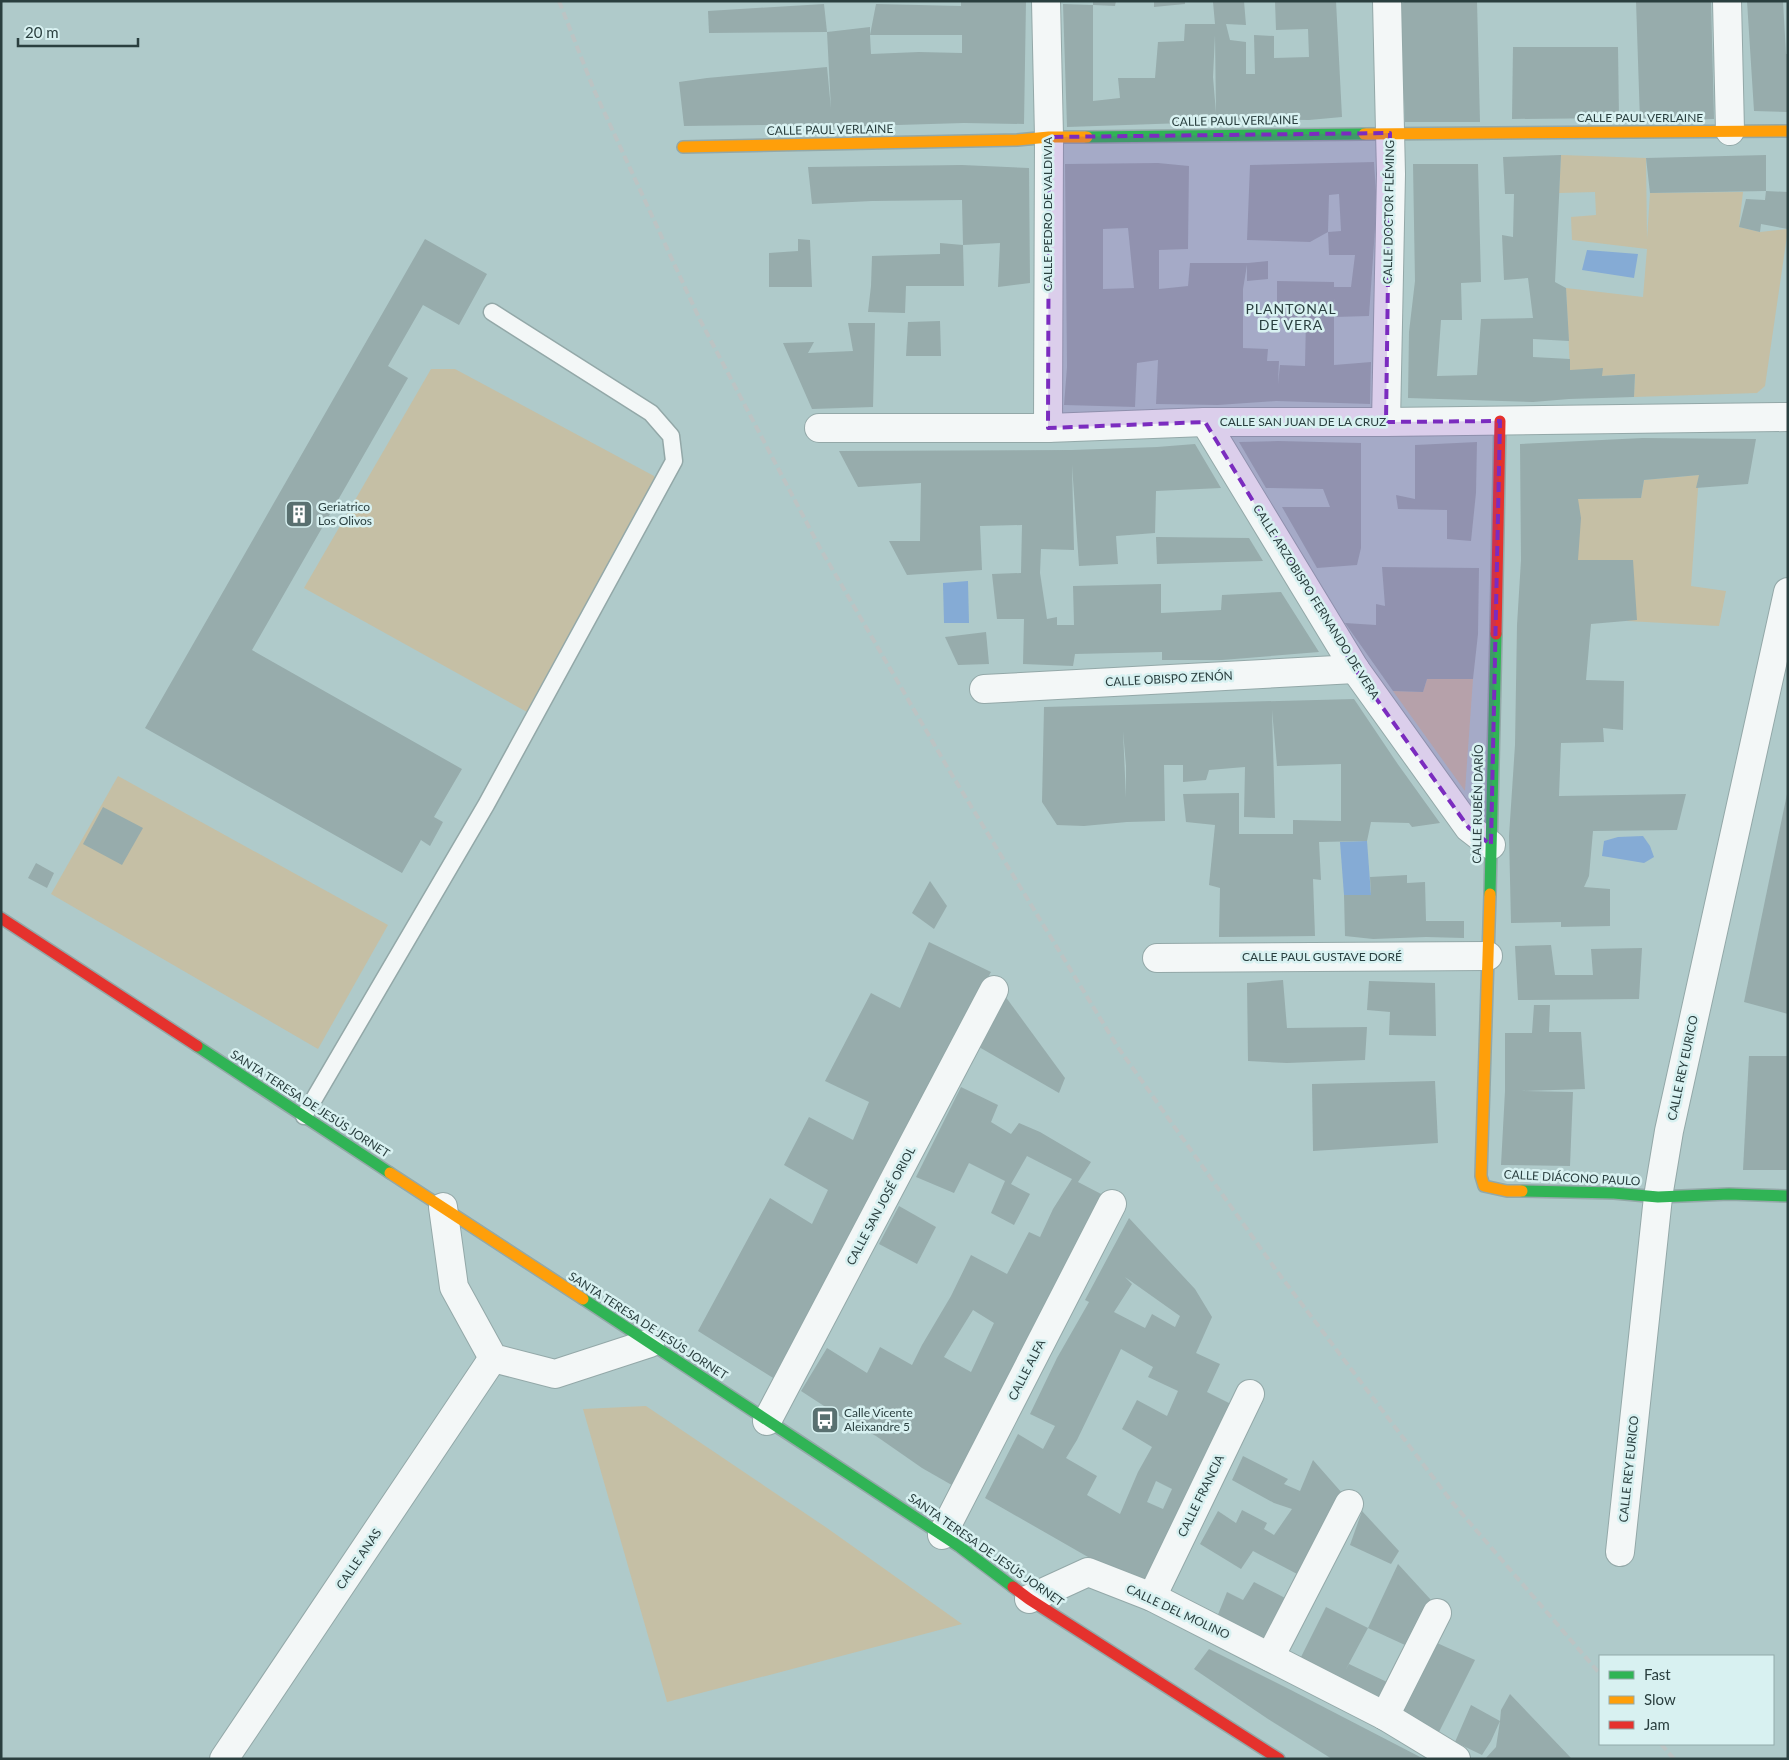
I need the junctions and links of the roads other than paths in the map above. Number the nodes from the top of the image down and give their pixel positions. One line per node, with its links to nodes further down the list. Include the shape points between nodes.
1 (1046, 1): 7 (street, CALLE PEDRO DE VALDIVIA)
2 (1387, 1): 6 (street, CALLE DOCTOR FLÉMING)
3 (1727, 1): 4 (street)
4 (1730, 131): 5 (street, CALLE PAUL VERLAINE); 6 (street, CALLE PAUL VERLAINE)
5 (1788, 131)
6 (1390, 134): 7 (street, CALLE PAUL VERLAINE); 13 (street, CALLE DOCTOR FLÉMING)
7 (1049, 137): 8 (street, CALLE PAUL VERLAINE); 15 (street, CALLE PEDRO DE VALDIVIA)
8 (683, 148)
9 (492, 312): 24 (lane, via 651,413 671,436 674,461 486,805)
10 (1788, 417): 11 (street, CALLE SAN JUAN DE LA CRUZ)
11 (1500, 421): 13 (street, CALLE SAN JUAN DE LA CRUZ); 19 (street, CALLE RUBÉN DARÍO)
12 (1205, 422): 13 (street, CALLE SAN JUAN DE LA CRUZ); 15 (street, CALLE SAN JUAN DE LA CRUZ); 17 (street, CALLE ARZOBISPO FERNANDO DE VERA)
13 (1386, 422)
14 (819, 428): 15 (street, CALLE SAN JUAN DE LA CRUZ)
15 (1048, 428)
16 (1788, 592): 26 (street, CALLE REY EURICO)
17 (1355, 669): 18 (street, CALLE OBISPO ZENÓN); 19 (street, CALLE ARZOBISPO FERNANDO DE VERA, via 1469,828)
18 (984, 689)
19 (1491, 845): 21 (street, CALLE RUBÉN DARÍO)
20 (1, 918): 24 (street, SANTA TERESA DE JESÚS JORNET)
21 (1488, 956): 22 (street, CALLE PAUL GUSTAVE DORÉ); 25 (street, CALLE RUBÉN DARÍO, via 1481,1176)
22 (1156, 958)
23 (994, 990): 33 (street, CALLE SAN JOSÉ ORIOL)
24 (304, 1116): 29 (street, SANTA TERESA DE JESÚS JORNET)
25 (1484, 1186): 26 (street, CALLE DIÁCONO PAULO, via 1507,1191)
26 (1658, 1196): 27 (street, CALLE DIÁCONO PAULO); 36 (street, CALLE REY EURICO)
27 (1788, 1196)
28 (1112, 1204): 35 (street, CALLE ALFA)
29 (443, 1208): 30 (street, SANTA TERESA DE JESÚS JORNET); 31 (street, via 454,1287)
30 (650, 1343): 31 (street, via 555,1374); 33 (street, SANTA TERESA DE JESÚS JORNET)
31 (493, 1358): 42 (street, CALLE ANAS)
32 (1250, 1394): 37 (street, CALLE FRANCIA)
33 (767, 1421): 35 (street, SANTA TERESA DE JESÚS JORNET)
34 (1349, 1504): 40 (street)
35 (942, 1535): 38 (street, SANTA TERESA DE JESÚS JORNET)
36 (1620, 1552)
37 (1152, 1597): 38 (street, CALLE DEL MOLINO, via 1088,1572); 40 (street, CALLE DEL MOLINO)
38 (1029, 1599): 43 (street, SANTA TERESA DE JESÚS JORNET)
39 (1437, 1613): 41 (street)
40 (1270, 1657): 41 (street, CALLE DEL MOLINO)
41 (1385, 1716): 44 (street, CALLE DEL MOLINO)
42 (224, 1759)
43 (1279, 1759)
44 (1456, 1759)

